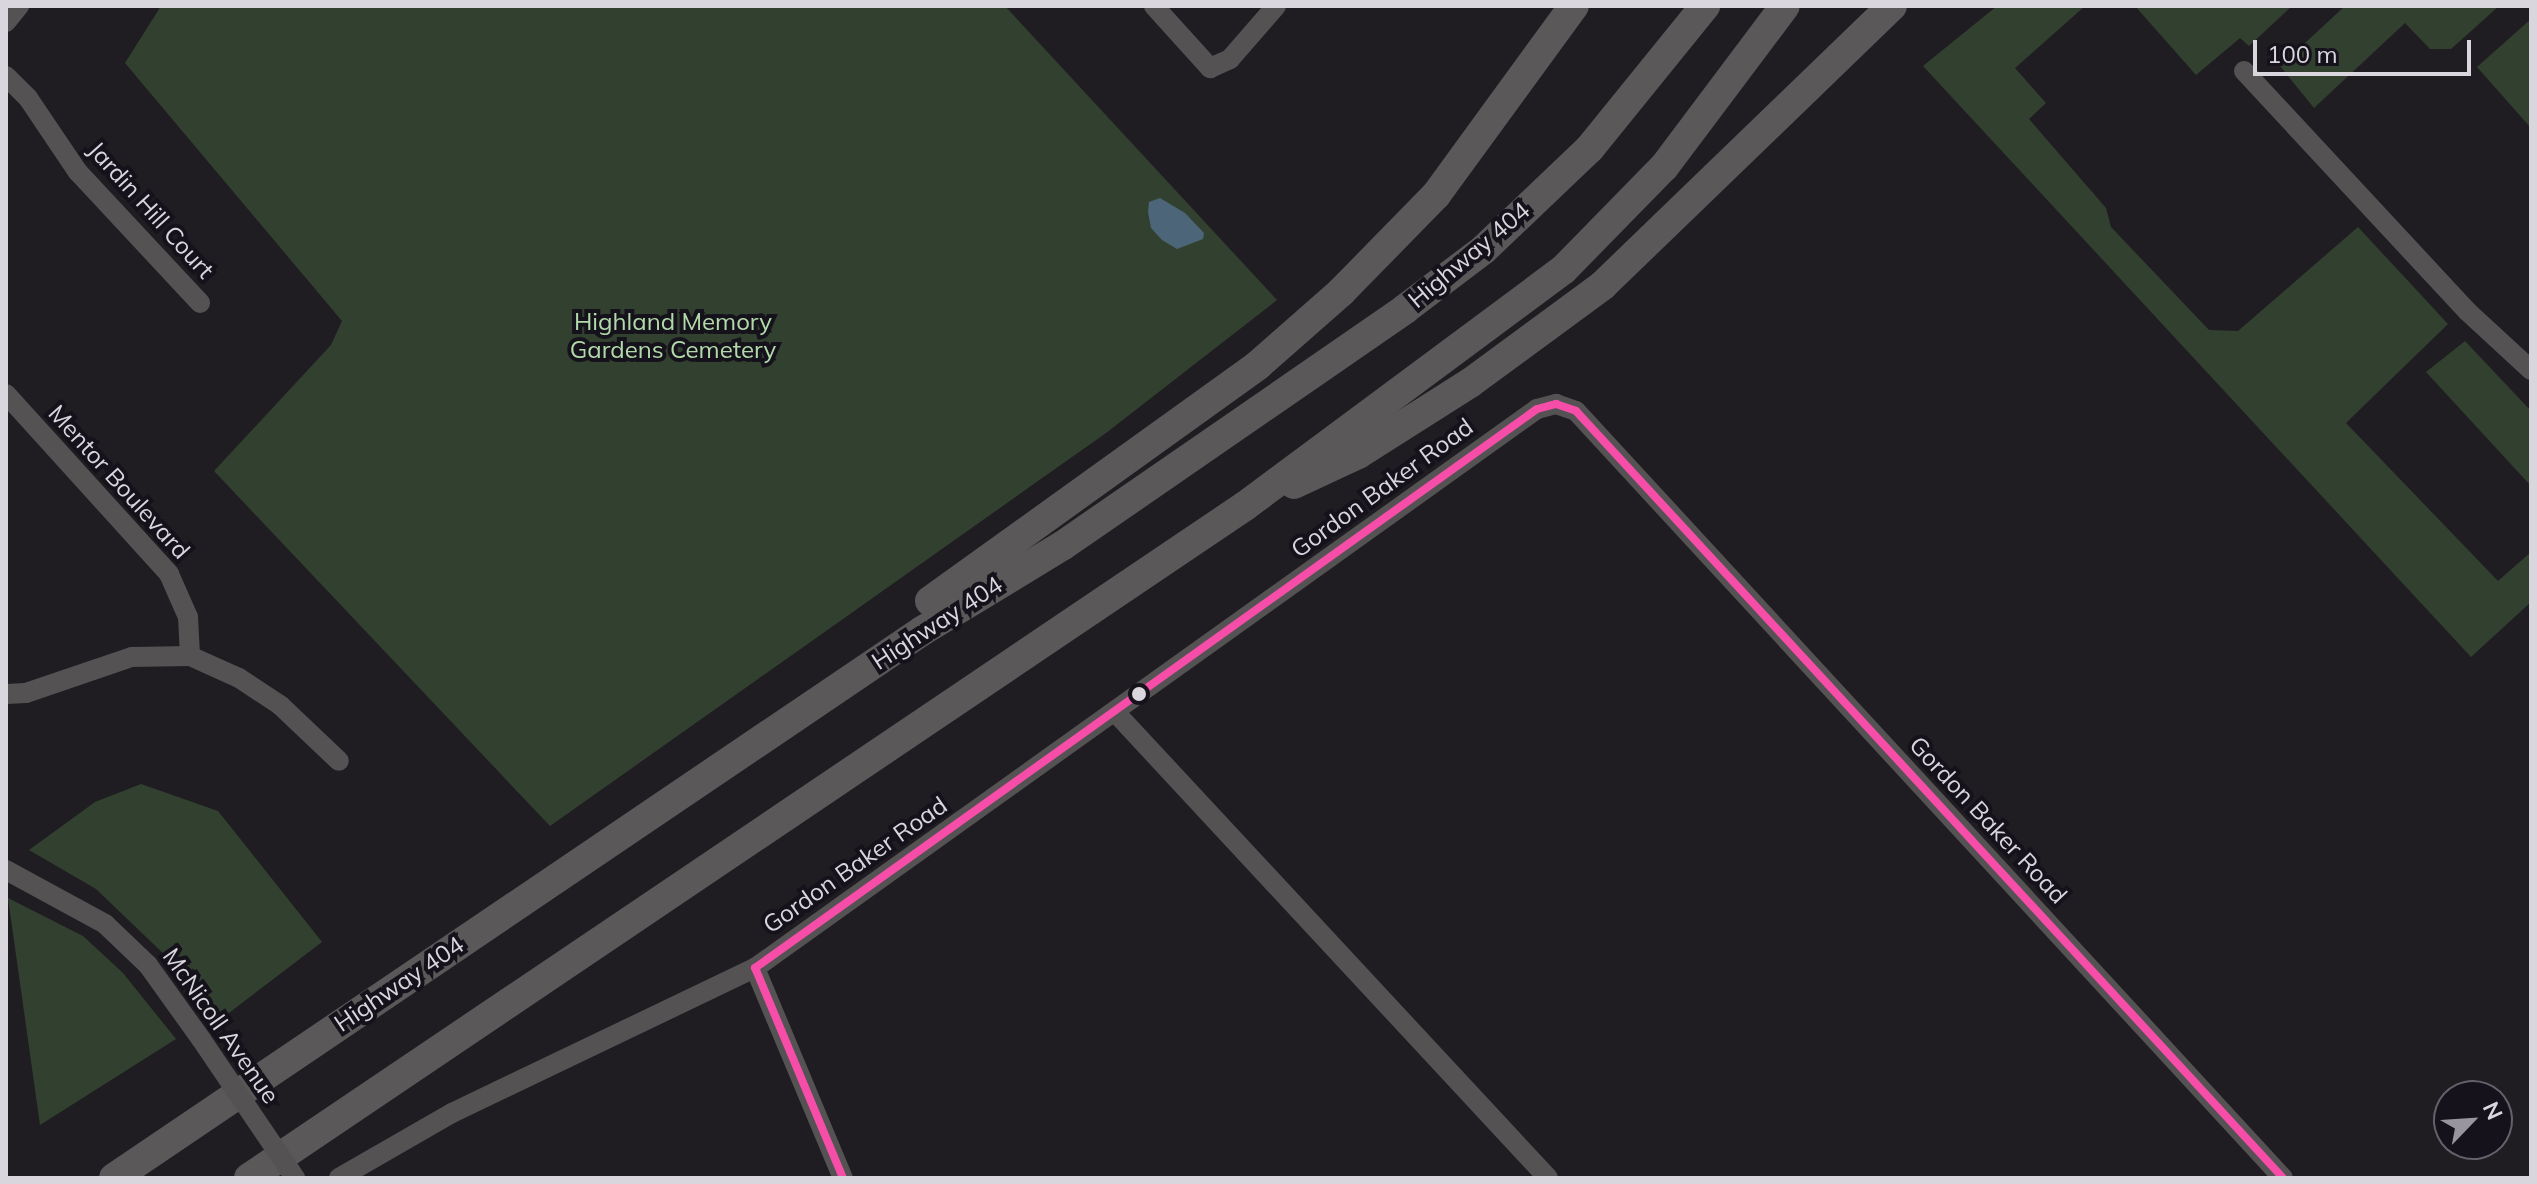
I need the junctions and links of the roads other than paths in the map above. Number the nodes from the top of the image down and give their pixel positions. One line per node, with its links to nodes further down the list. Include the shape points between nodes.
1 (19, 6): 8 (street)
2 (1154, 6): 3 (street, via 1210,68 1230,59)
3 (1276, 6)
4 (1574, 6): 16 (highway, via 1436,195 1341,292 1258,365 900,621)
5 (1705, 6): 16 (highway, Highway 404, via 1590,148 1483,250 1062,546 991,586)
6 (1785, 6): 14 (highway, via 1664,167 1563,270)
7 (1892, 6): 14 (highway, via 1602,286 1470,383 1358,454)
8 (6, 22)
9 (2244, 71): 12 (street, via 2457,301)
10 (6, 76): 11 (street, Jardin Hill Court, via 28,98 78,172)
11 (200, 303)
12 (2531, 370)
13 (6, 394): 15 (street, Mentor Boulevard, via 169,574 188,617)
14 (1245, 506): 23 (highway)
15 (190, 656): 17 (street, via 132,657 26,693); 19 (street, via 239,678 280,705)
16 (864, 671): 22 (highway, Highway 404)
17 (6, 694)
18 (1115, 712): 21 (street, Gordon Baker Road); 27 (street); 28 (street, Gordon Baker Road, via 1537,409 1556,404 1576,411)
19 (339, 761)
20 (6, 870): 24 (street, McNicoll Avenue, bridge, via 105,924 148,965)
21 (755, 968): 25 (street, Gordon Baker Road, via 452,1113); 26 (street)
22 (114, 1178)
23 (249, 1178)
24 (295, 1178)
25 (339, 1178)
26 (843, 1178)
27 (1548, 1178)
28 (2283, 1178)

